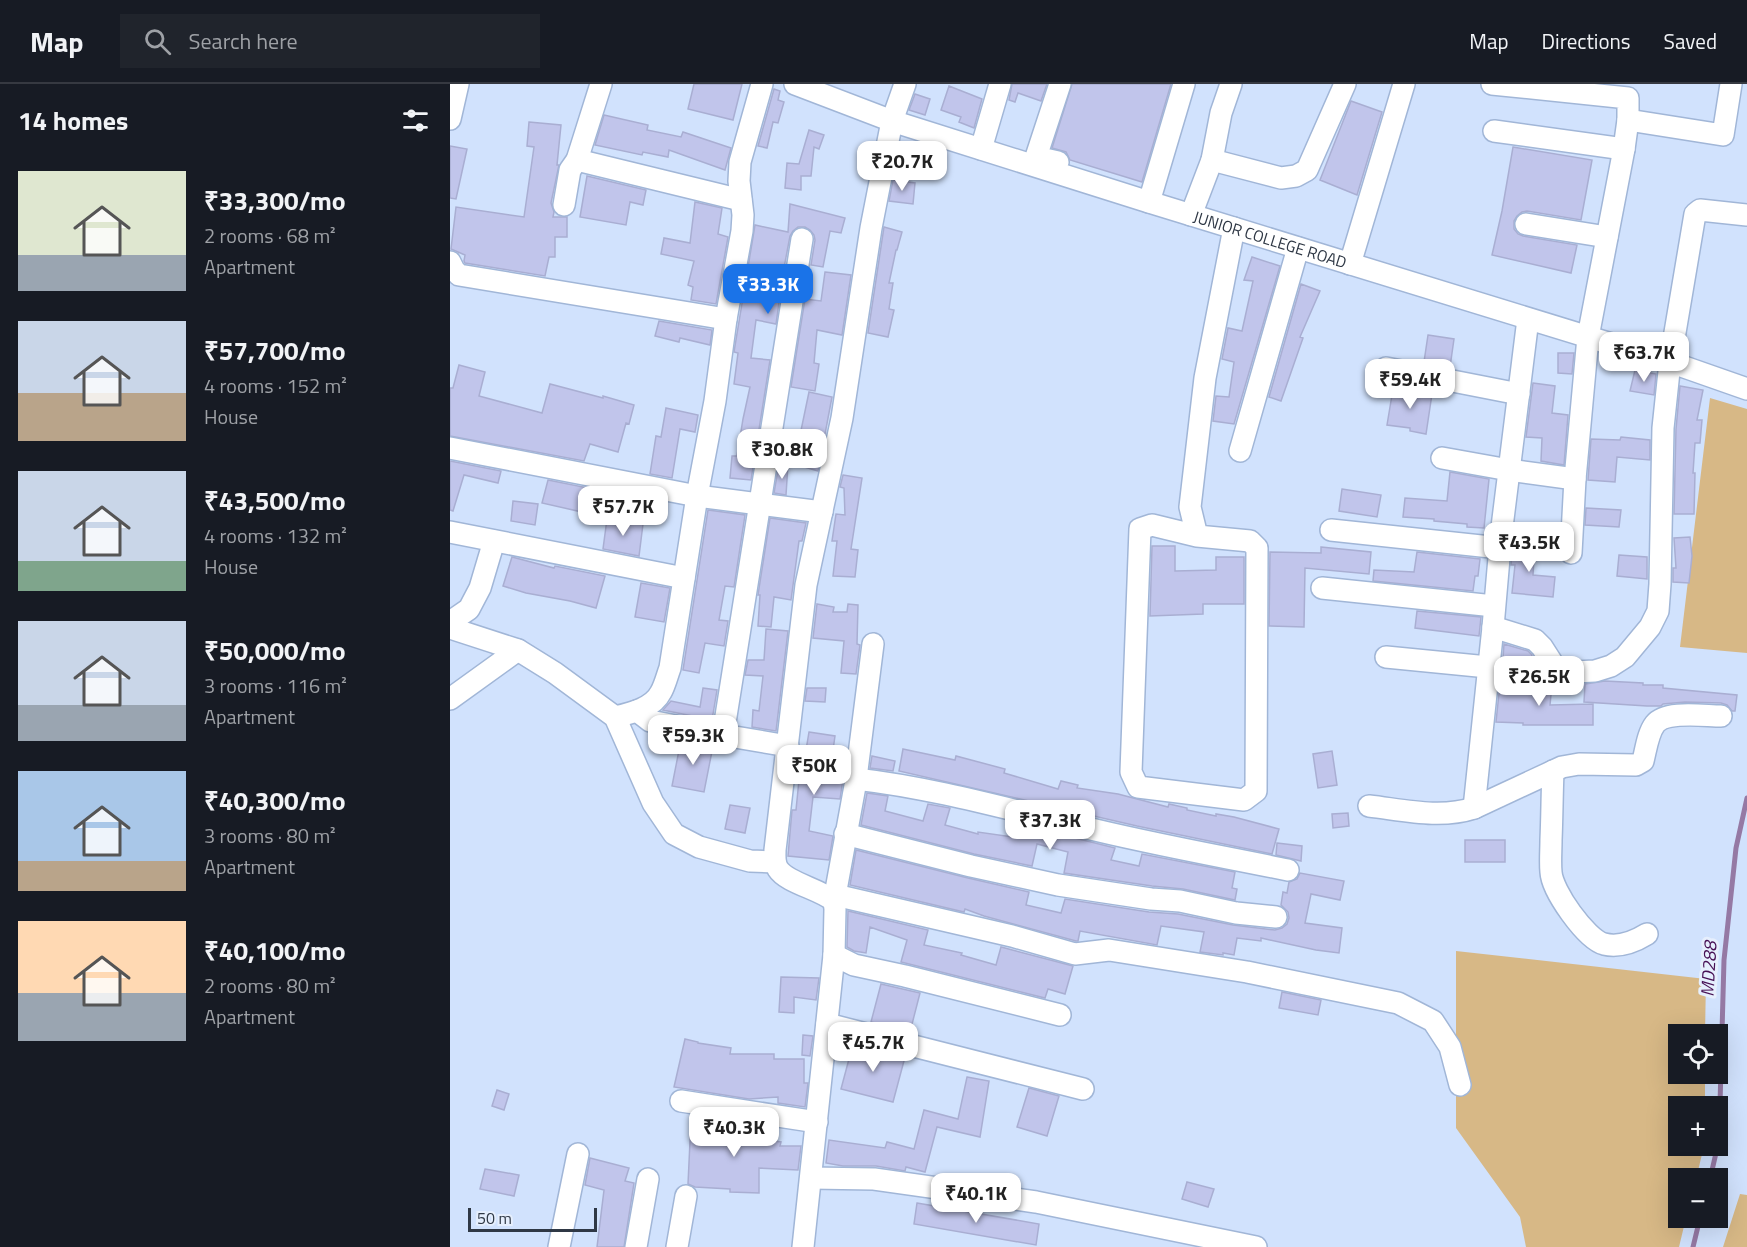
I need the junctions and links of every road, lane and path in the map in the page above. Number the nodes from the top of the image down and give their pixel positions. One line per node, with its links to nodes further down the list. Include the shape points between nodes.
1 (458, 84): 15 (street)
2 (602, 84): 21 (street)
3 (762, 84): 25 (street, via 740,162)
4 (795, 84): 14 (street, JUNIOR COLLEGE ROAD)
5 (905, 84): 17 (street)
6 (1000, 84): 19 (street)
7 (1060, 84): 23 (street, via 1036,157)
8 (1184, 84): 24 (street)
9 (1231, 84): 22 (street)
10 (1345, 84): 22 (street, via 1307,170 1281,178)
11 (1404, 84): 35 (street)
12 (1492, 84): 16 (street, via 1628,98)
13 (1731, 84): 16 (street, via 1723,135)
14 (817, 88): 17 (street, JUNIOR COLLEGE ROAD)
15 (450, 119)
16 (1628, 120): 20 (street)
17 (892, 121): 19 (street, JUNIOR COLLEGE ROAD); 50 (street, via 842,418)
18 (1494, 131): 20 (street)
19 (981, 149): 23 (street, JUNIOR COLLEGE ROAD)
20 (1624, 149): 31 (street)
21 (578, 160): 25 (street); 26 (street, via 570,170)
22 (1212, 160): 27 (street)
23 (1107, 182): 24 (street, JUNIOR COLLEGE ROAD)
24 (1152, 196): 27 (street, JUNIOR COLLEGE ROAD)
25 (741, 200): 37 (street, via 742,231)
26 (564, 205)
27 (1191, 215): 30 (street, JUNIOR COLLEGE ROAD)
28 (1747, 215): 39 (street, via 1700,210 1695,214)
29 (1526, 224): 31 (street)
30 (1234, 228): 33 (street, JUNIOR COLLEGE ROAD); 53 (street, via 1205,378 1190,507)
31 (1607, 237): 38 (street)
32 (802, 238): 49 (street)
33 (1298, 248): 35 (street, JUNIOR COLLEGE ROAD); 44 (street)
34 (450, 262): 37 (street, via 459,275)
35 (1350, 264): 36 (street, JUNIOR COLLEGE ROAD)
36 (1528, 319): 38 (street, JUNIOR COLLEGE ROAD); 42 (street)
37 (726, 320): 48 (street)
38 (1588, 337): 39 (street, JUNIOR COLLEGE ROAD); 47 (street)
39 (1670, 362): 41 (street, JUNIOR COLLEGE ROAD); 67 (street, via 1663,428 1658,611 1625,657 1611,666 1595,671)
40 (1386, 368): 42 (street)
41 (1747, 389)
42 (1519, 394): 46 (street)
43 (450, 447): 48 (street)
44 (1240, 451)
45 (1442, 458): 46 (street)
46 (1509, 470): 47 (street); 55 (street)
47 (1575, 479): 56 (street)
48 (697, 496): 49 (street); 57 (street)
49 (759, 504): 50 (street); 72 (street)
50 (822, 512): 73 (street, via 806,585)
51 (1331, 530): 55 (street)
52 (450, 532): 54 (street)
53 (1197, 536): 53 (street, via 1250,541 1257,548 1256,791 1244,800 1138,787 1131,772 1140,529 1152,525)
54 (494, 541): 57 (street); 60 (street, via 470,609)
55 (1500, 548): 59 (street)
56 (1571, 553)
57 (684, 578): 69 (street, via 661,693)
58 (1322, 588): 59 (street)
59 (1494, 606): 61 (street)
60 (450, 622)
61 (1493, 627): 66 (street); 67 (street, via 1535,640)
62 (450, 628): 64 (street)
63 (873, 644): 75 (street)
64 (518, 650): 68 (street); 71 (street)
65 (1386, 657): 66 (street)
66 (1488, 669): 67 (street); 77 (street)
67 (1558, 672)
68 (450, 699)
69 (637, 711): 71 (street); 72 (street, via 650,721)
70 (1721, 716): 74 (street, via 1660,719 1653,726 1643,761 1636,765 1579,764)
71 (615, 717): 79 (street, via 653,803 674,834 699,847 750,861)
72 (723, 735): 73 (street)
73 (788, 746): 79 (street)
74 (1553, 771): 77 (street); 83 (street, via 1551,873 1556,890 1568,910 1602,944 1633,943)
75 (856, 779): 78 (street); 80 (street, via 902,785)
76 (1369, 806): 77 (street, via 1434,814)
77 (1474, 808)
78 (845, 834): 81 (street); 82 (street, via 1058,885)
79 (775, 862): 81 (street, via 788,878)
80 (1288, 870)
81 (835, 898): 84 (street); 87 (street, via 1012,936 1075,954 1109,950 1247,972 1398,1003 1434,1022 1450,1047)
82 (1276, 917)
83 (1647, 934)
84 (834, 955): 85 (street, via 854,965); 86 (street)
85 (1060, 1015)
86 (827, 1024): 88 (street); 90 (street)
87 (1460, 1085)
88 (1083, 1089)
89 (681, 1101): 90 (street)
90 (817, 1122): 92 (street)
91 (578, 1154): 95 (street)
92 (811, 1178): 98 (street); 99 (street, via 874,1179 1036,1202)
93 (648, 1179): 96 (street)
94 (686, 1196): 97 (street)
95 (559, 1247)
96 (636, 1247)
97 (677, 1247)
98 (803, 1247)
99 (1256, 1247)

